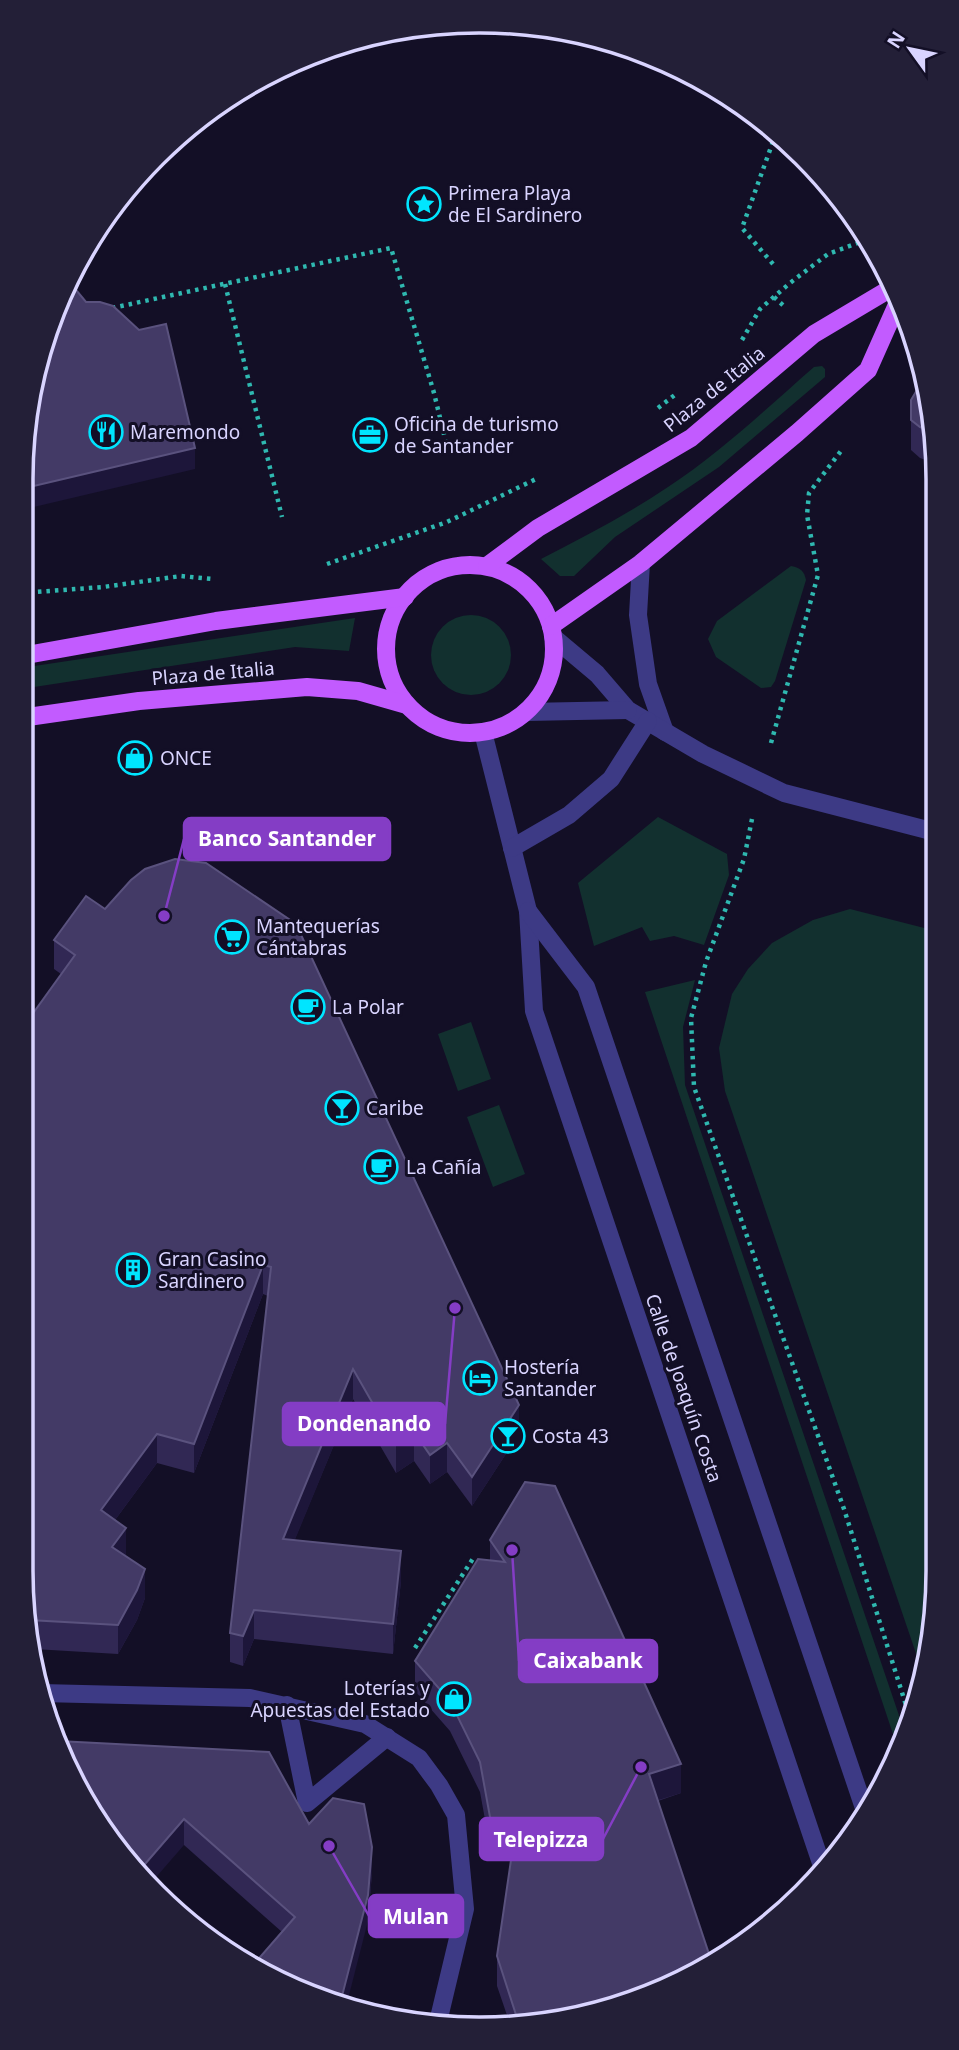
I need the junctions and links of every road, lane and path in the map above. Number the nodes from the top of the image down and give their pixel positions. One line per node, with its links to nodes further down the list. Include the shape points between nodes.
1 (773, 143): 3 (path, via 742,228)
2 (858, 243): 6 (path, via 828,254)
3 (772, 264)
4 (225, 284): 7 (path); 14 (path, via 391,248); 16 (path)
5 (884, 292): 9 (main road, Plaza de Italia)
6 (774, 297): 9 (path); 10 (path, via 760,309)
7 (104, 310)
8 (894, 313): 17 (main road, via 869,370)
9 (814, 334): 19 (main road, Plaza de Italia, via 691,438 538,528)
10 (738, 348)
11 (678, 393): 12 (path)
12 (647, 415)
13 (848, 442): 32 (path, via 809,493 807,515 818,575)
14 (449, 455)
15 (542, 477): 18 (path, via 447,522)
16 (282, 517)
17 (641, 563): 23 (main road); 30 (street, via 638,615 648,684)
18 (318, 566)
19 (487, 566): 22 (main road, Plaza de Italia, via 463,565 430,575); 23 (main road, Plaza de Italia, via 511,575 531,590)
20 (219, 579): 21 (path, via 181,576)
21 (33, 592)
22 (405, 597): 24 (main road, via 216,621); 25 (main road, Plaza de Italia, via 387,632 386,651 388,671)
23 (552, 631): 26 (street); 27 (main road, Plaza de Italia, via 551,672)
24 (33, 654)
25 (407, 705): 28 (main road, Plaza de Italia, via 358,691 307,687 139,701); 31 (main road, Plaza de Italia, via 442,728)
26 (628, 710): 27 (street); 29 (street)
27 (526, 712): 31 (main road, Plaza de Italia)
28 (33, 716)
29 (648, 721): 30 (street); 34 (street, via 611,779 569,816)
30 (665, 732): 32 (street)
31 (483, 733): 34 (street, Calle de Joaquín Costa)
32 (760, 781): 33 (street, via 784,793); 39 (path, via 744,859 691,1018 694,1087 844,1509)
33 (926, 830)
34 (512, 848): 35 (street, Calle de Joaquín Costa)
35 (528, 911): 42 (street, Calle de Joaquín Costa, via 586,987); 43 (street, Calle de Joaquín Costa, via 534,1011)
36 (474, 1557): 37 (path)
37 (415, 1648)
38 (50, 1693): 40 (street, via 250,1698)
39 (905, 1703)
40 (286, 1705): 41 (street, via 365,1724); 41 (street, via 307,1802)
41 (387, 1737): 44 (street, via 419,1758 456,1815 465,1909)
42 (862, 1801)
43 (820, 1859)
44 (440, 2015)

